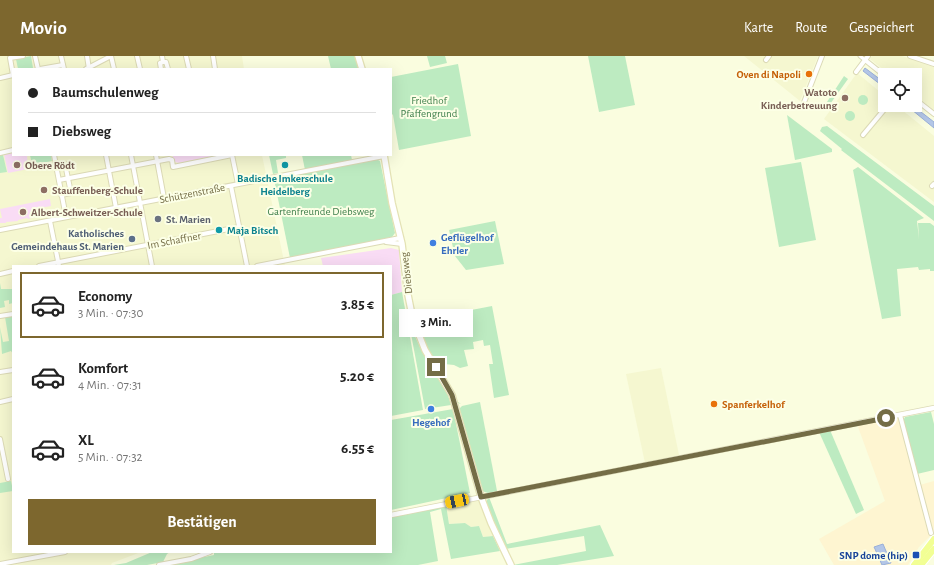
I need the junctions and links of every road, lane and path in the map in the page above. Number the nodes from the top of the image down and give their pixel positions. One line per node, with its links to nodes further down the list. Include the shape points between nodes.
1 (22, 56): 28 (street, via 10,58)
2 (35, 56): 18 (street)
3 (61, 56): 17 (street)
4 (87, 56): 20 (street)
5 (111, 56): 20 (street); 21 (street)
6 (137, 56): 22 (street)
7 (162, 56): 15 (street)
8 (186, 56): 25 (street)
9 (213, 56): 26 (street)
10 (358, 56): 27 (main road)
11 (822, 56): 34 (street)
12 (860, 56): 14 (street)
13 (910, 56): 16 (street)
14 (866, 58): 29 (street); 30 (street)
15 (163, 62): 23 (street, via 160,63); 24 (street, via 166,62)
16 (934, 64)
17 (63, 67): 19 (street)
18 (39, 68)
19 (51, 68)
20 (88, 68)
21 (114, 68)
22 (140, 68)
23 (161, 68)
24 (168, 68)
25 (189, 68)
26 (215, 68)
27 (362, 68)
28 (12, 69)
29 (878, 69)
30 (856, 72)
31 (12, 75): 32 (street)
32 (0, 78)
33 (922, 104): 37 (street)
34 (803, 105)
35 (934, 108): 37 (street)
36 (882, 112): 38 (street)
37 (933, 113)
38 (863, 135)
39 (12, 150): 40 (street)
40 (0, 152)
41 (54, 156): 49 (street)
42 (106, 156): 51 (street)
43 (131, 156): 50 (street)
44 (156, 156): 48 (street)
45 (227, 156): 48 (street, via 174,166 170,159)
46 (232, 156): 54 (street)
47 (384, 156): 54 (street, Schützenstraße); 64 (main road, Diebsweg)
48 (157, 161): 50 (street); 57 (street)
49 (56, 166): 52 (street, via 65,164); 53 (street)
50 (133, 166): 51 (street); 58 (street)
51 (109, 170): 52 (street); 59 (street)
52 (68, 178): 53 (street); 56 (street, via 71,193)
53 (59, 180): 56 (street)
54 (238, 184): 55 (street, Schützenstraße)
55 (231, 186): 57 (street, Schützenstraße); 62 (street)
56 (62, 194): 60 (street)
57 (164, 198): 58 (street, Schützenstraße)
58 (140, 203): 59 (street, Schützenstraße); 65 (street)
59 (116, 208): 60 (street, Schützenstraße)
60 (66, 218): 61 (street, Schützenstraße)
61 (50, 221): 63 (street, Schützenstraße); 66 (street)
62 (239, 227): 65 (street, Im Schaffner); 68 (street)
63 (0, 230)
64 (400, 240): 69 (street); 82 (main road, Diebsweg, via 413,320 425,350 452,395)
65 (148, 245): 66 (street, Im Schaffner); 67 (street)
66 (58, 264)
67 (152, 265)
68 (247, 265)
69 (269, 265)
70 (12, 271): 71 (street)
71 (0, 274)
72 (12, 314): 73 (street)
73 (0, 316)
74 (12, 370): 75 (street)
75 (0, 372)
76 (12, 399): 77 (street)
77 (0, 402)
78 (934, 408): 79 (street)
79 (900, 415): 82 (street); 84 (street)
80 (0, 439): 81 (street)
81 (8, 479)
82 (481, 497): 83 (street); 90 (main road, Diebsweg)
83 (392, 514)
84 (933, 536): 91 (main road)
85 (934, 549): 92 (main road)
86 (60, 553): 88 (street)
87 (208, 553): 89 (street, via 196,558)
88 (0, 564)
89 (159, 565)
90 (511, 565)
91 (914, 565)
92 (921, 565)

